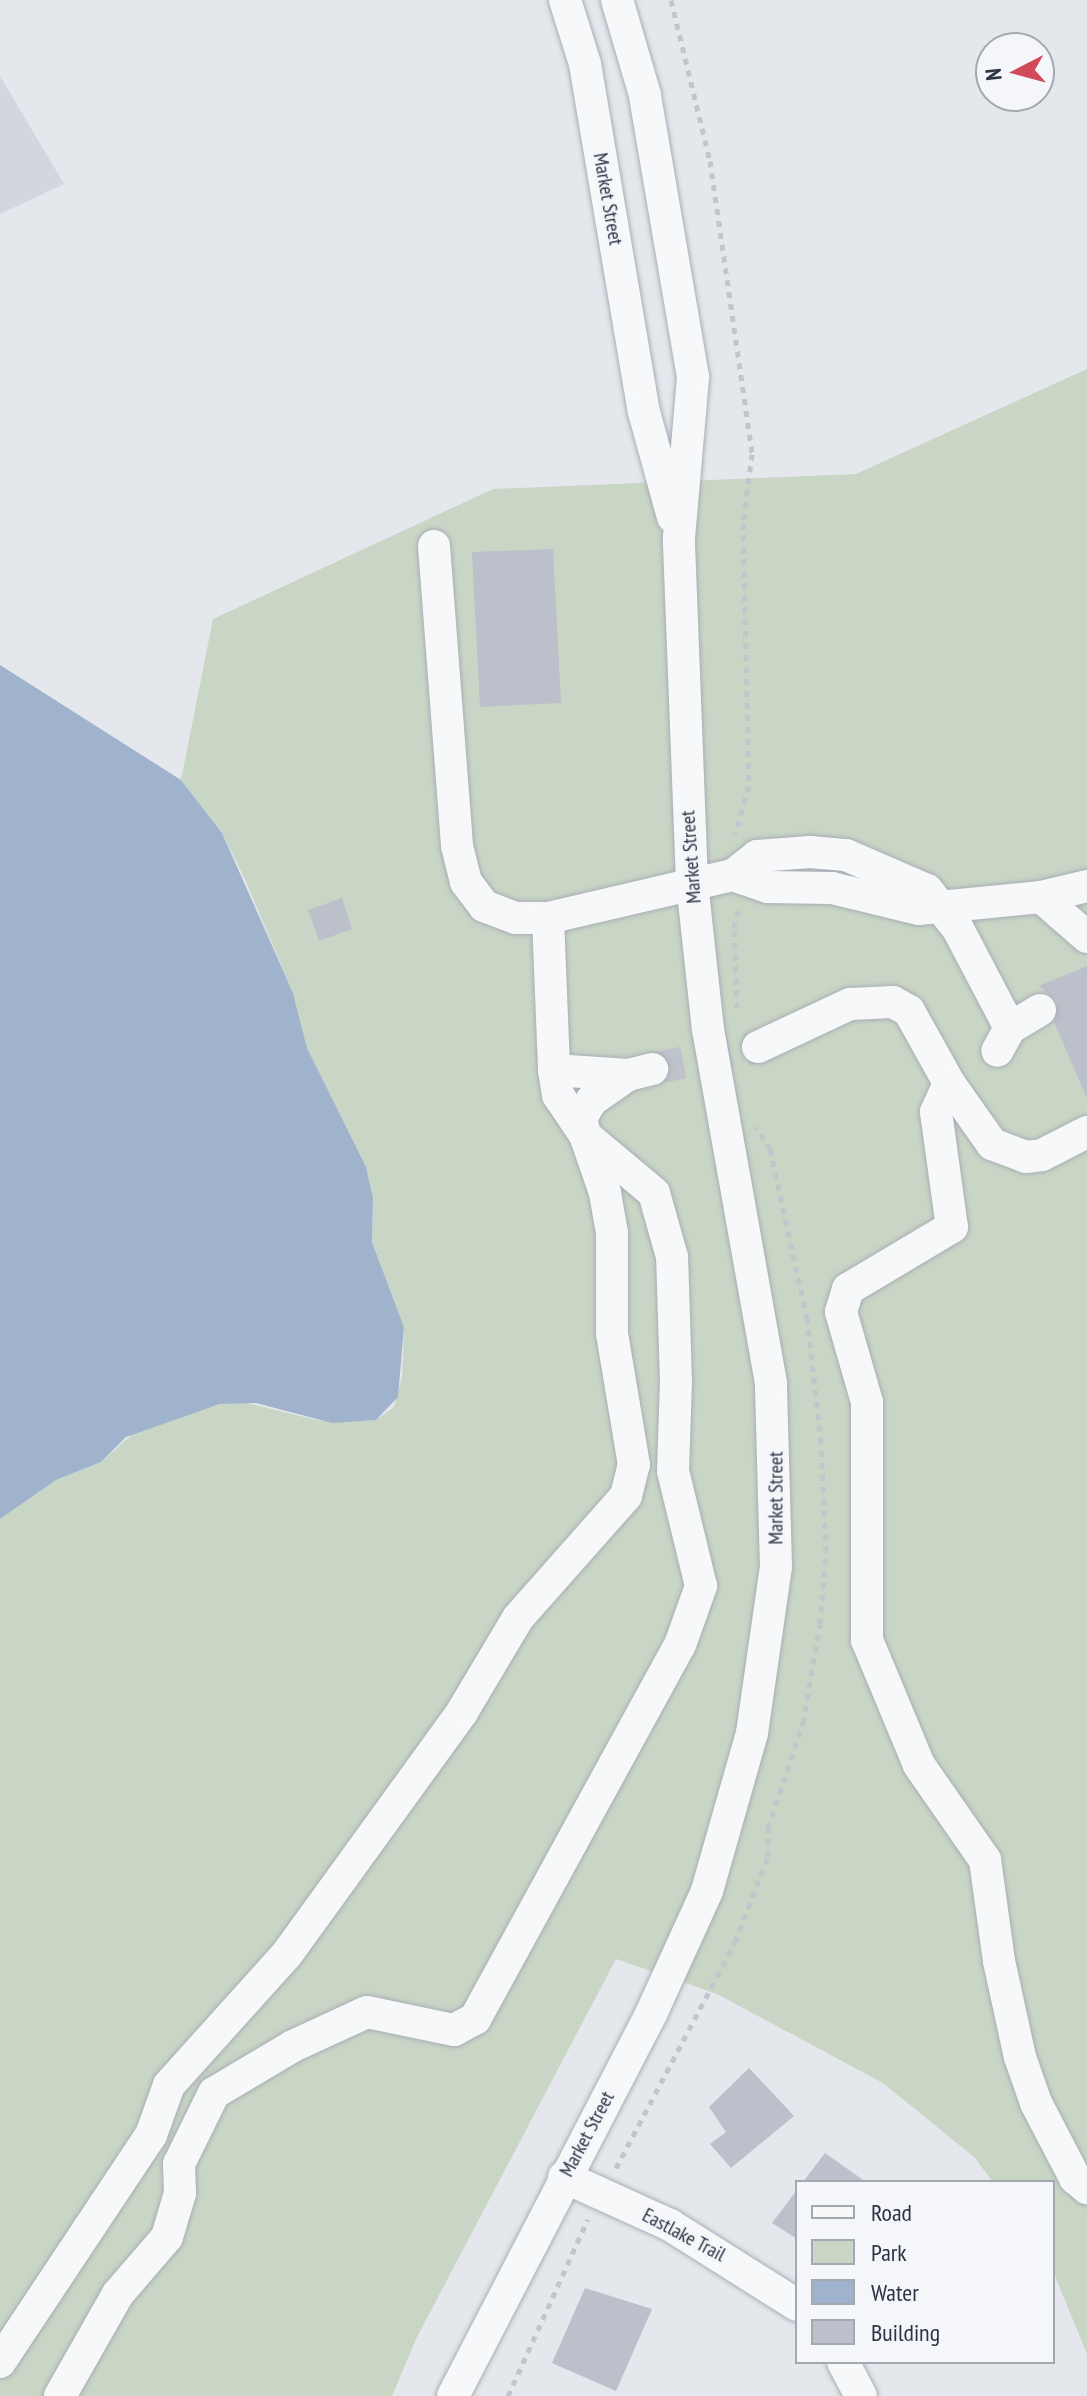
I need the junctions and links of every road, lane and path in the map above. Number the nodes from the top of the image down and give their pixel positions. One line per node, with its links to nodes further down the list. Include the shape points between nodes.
1 (565, 0): 3 (street, Market Street, via 585,64 644,412)
2 (617, 0): 3 (street, Market Street, via 645,95 693,377)
3 (679, 538): 5 (street, Market Street)
4 (434, 546): 9 (street, via 457,846 466,882 484,906 516,918)
5 (692, 882): 8 (street, via 733,875 757,856 846,855 927,890); 9 (street); 17 (street, Market Street, via 708,1030 771,1383 777,1508 773,1617 752,1733 707,1891 651,2014)
6 (1087, 886): 7 (street)
7 (1041, 897): 8 (street); 10 (street)
8 (940, 904): 11 (street, via 1004,1039)
9 (548, 918): 13 (street)
10 (1087, 937)
11 (1040, 1010)
12 (758, 1047): 14 (street, via 835,1009 880,999 909,1011)
13 (554, 1070): 16 (street, via 558,1095); 16 (street, via 640,1072 584,1110)
14 (949, 1083): 15 (street, via 992,1144 1014,1156 1042,1155); 18 (street, via 936,1112 952,1227 848,1289 841,1312 867,1402 867,1640 919,1765 985,1860 1020,2057 1036,2103 1075,2178)
15 (1087, 1132)
16 (585, 1135): 20 (street, via 612,1233 612,1334 634,1465 626,1496 518,1618 462,1712 287,1954 169,2085 151,2135); 22 (street, via 654,1193 672,1257 673,1471 701,1586 680,1645 475,2019 454,2030 367,2012 293,2046 214,2093 179,2164 180,2193 167,2237 118,2294)
17 (564, 2177): 19 (street, Eastlake Trail, via 670,2225); 23 (street, Market Street)
18 (1087, 2188)
19 (795, 2304)
20 (0, 2362)
21 (844, 2364): 24 (street)
22 (60, 2396)
23 (453, 2396)
24 (861, 2396)

